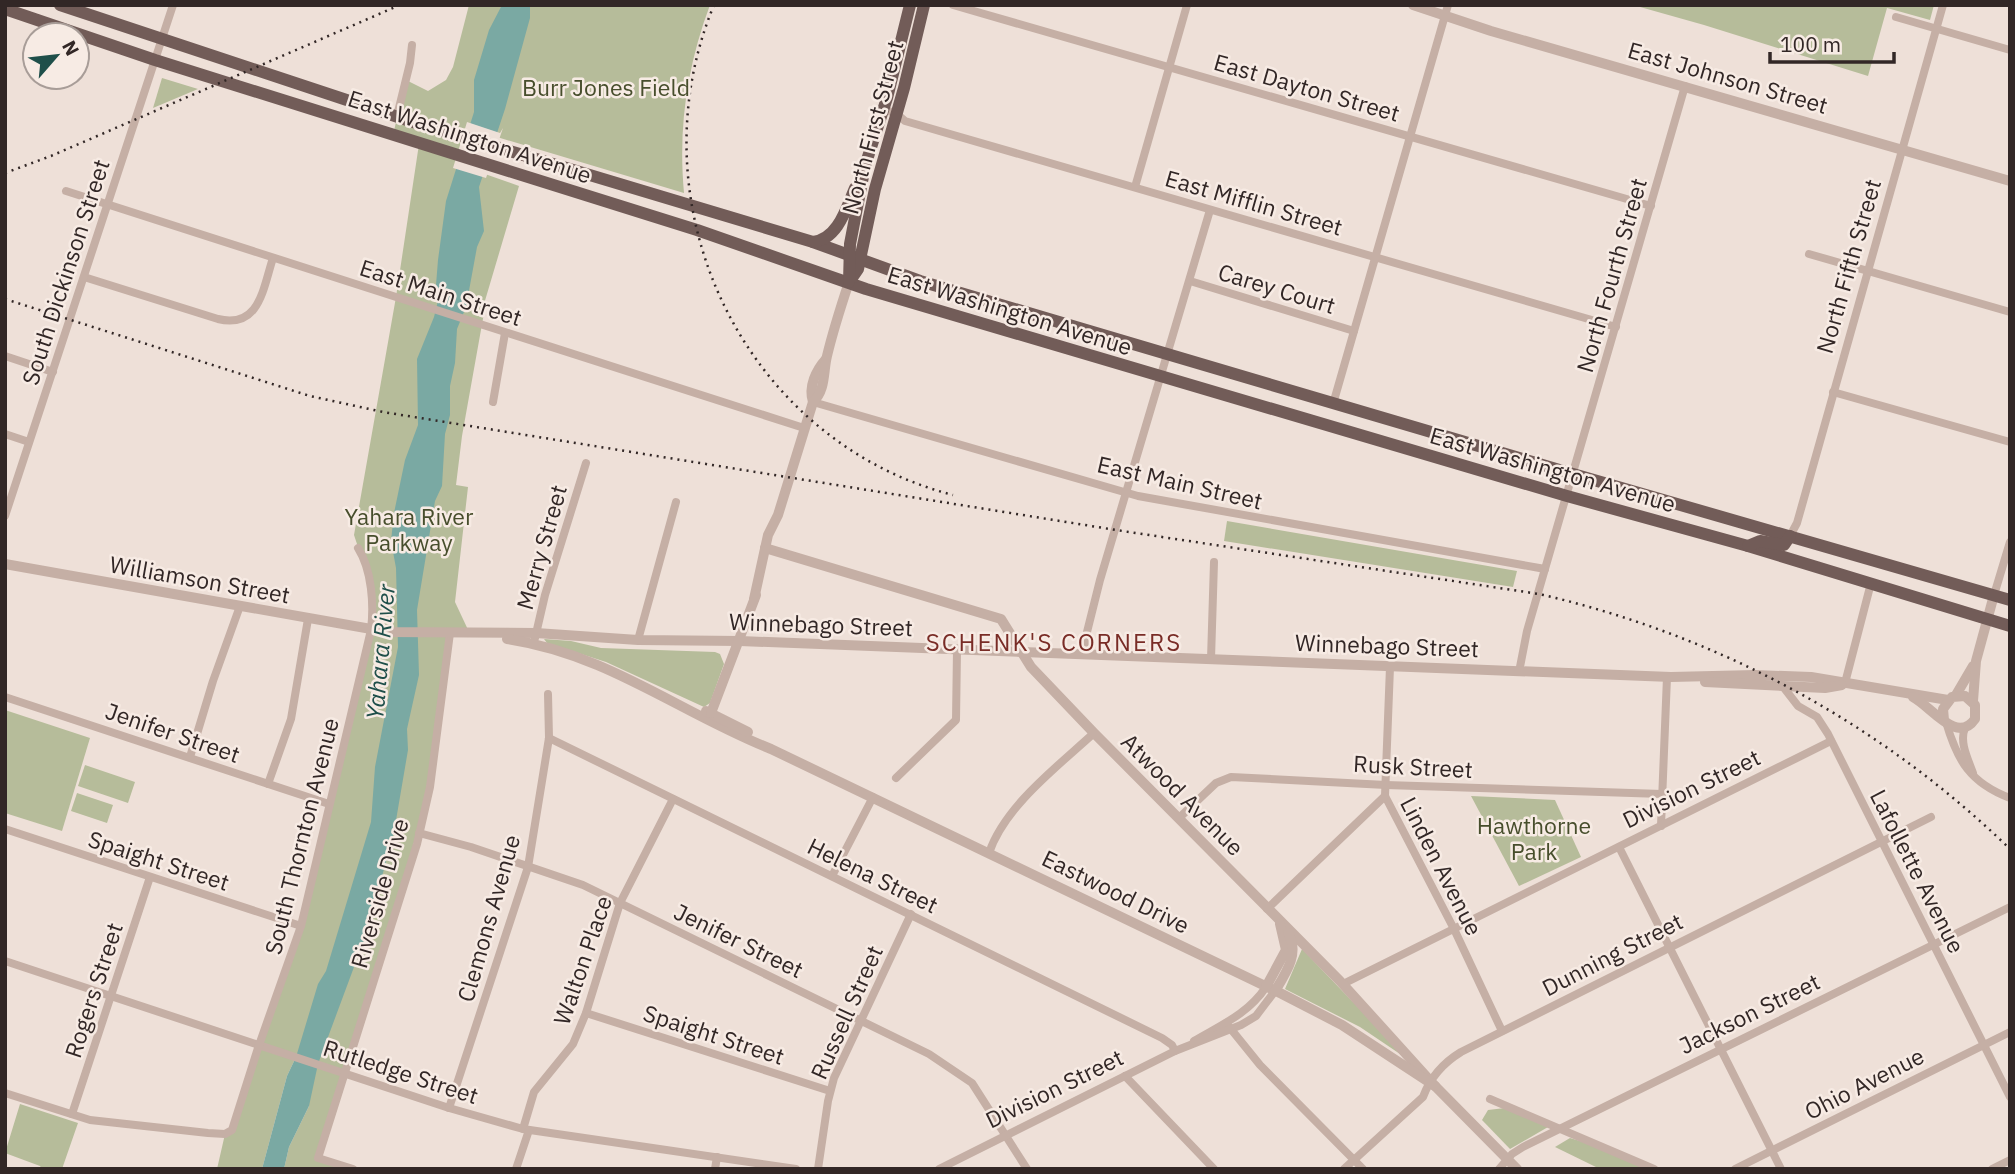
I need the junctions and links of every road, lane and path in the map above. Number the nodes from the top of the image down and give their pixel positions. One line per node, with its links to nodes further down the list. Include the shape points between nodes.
1 (60, 5): 15 (main road, East Washington Avenue)
2 (173, 5): 15 (street, South Dickinson Street)
3 (910, 5): 16 (main road, North First Street)
4 (924, 5): 20 (main road, North First Street)
5 (953, 5): 21 (street, East Dayton Street)
6 (1187, 5): 21 (street)
7 (1400, 5): 12 (street, East Johnson Street)
8 (1413, 5): 12 (street, East Johnson Street)
9 (1448, 5): 12 (street)
10 (1943, 5): 14 (street, North Fifth Street)
11 (5, 9): 19 (main road, East Washington Avenue)
12 (1439, 15): 22 (street, East Johnson Street); 26 (street)
13 (1896, 17): 14 (street)
14 (1936, 29): 18 (street); 27 (street, North Fifth Street)
15 (162, 40): 19 (street, South Dickinson Street); 25 (main road, East Washington Avenue)
16 (899, 43): 20 (main road); 23 (main road, North First Street)
17 (412, 46): 25 (street)
18 (2010, 50)
19 (155, 60): 32 (street, South Dickinson Street); 43 (main road, East Washington Avenue)
20 (909, 68): 24 (main road, North First Street)
21 (1170, 68): 26 (street, East Dayton Street); 30 (street)
22 (1685, 86): 27 (street, East Johnson Street); 33 (street, North Fourth Street)
23 (883, 109): 24 (street, East Mifflin Street); 28 (main road, North First Street)
24 (897, 114): 30 (street, East Mifflin Street, via 905,121); 38 (main road, North First Street)
25 (397, 116): 35 (main road, East Washington Avenue)
26 (1410, 136): 33 (street, East Dayton Street); 37 (street)
27 (1901, 149): 29 (street, East Johnson Street); 40 (street, North Fifth Street)
28 (865, 166): 35 (main road, via 834,230 824,240); 38 (main road, North First Street)
29 (2010, 181)
30 (1135, 187): 34 (street, East Mifflin Street)
31 (66, 191): 32 (street, East Main Street)
32 (108, 204): 39 (street, East Main Street); 41 (street, South Dickinson Street)
33 (1651, 206): 45 (street, North Fourth Street)
34 (1210, 210): 37 (street, East Mifflin Street); 42 (street)
35 (813, 242): 38 (main road, East Washington Avenue)
36 (1809, 254): 40 (street)
37 (1375, 256): 45 (street, East Mifflin Street); 46 (street)
38 (855, 257): 43 (main road, via 857,271); 48 (main road, East Washington Avenue, via 919,281)
39 (273, 258): 41 (street, via 255,309 237,322); 47 (street, East Main Street)
40 (1868, 271): 44 (street); 52 (street, North Fifth Street)
41 (84, 276): 50 (street, South Dickinson Street)
42 (1189, 281): 46 (street, Carey Court); 48 (street)
43 (849, 282): 51 (main road, East Washington Avenue); 54 (street, via 826,359 817,370)
44 (2010, 312)
45 (1616, 327): 61 (street, North Fourth Street)
46 (1353, 331): 55 (street)
47 (505, 333): 53 (street); 56 (street, East Main Street)
48 (1167, 354): 51 (street); 55 (main road, East Washington Avenue)
49 (5, 356): 50 (street)
50 (53, 372): 58 (street, South Dickinson Street)
51 (1160, 377): 62 (street); 63 (main road, East Washington Avenue)
52 (1833, 391): 59 (street); 66 (street, North Fifth Street)
53 (493, 402)
54 (813, 402): 56 (street); 62 (street, East Main Street)
55 (1334, 404): 61 (main road, East Washington Avenue)
56 (804, 428): 70 (street)
57 (5, 434): 58 (street)
58 (29, 442): 65 (street, South Dickinson Street)
59 (2010, 442)
60 (586, 463): 83 (street, Merry Street)
61 (1573, 474): 63 (street, North Fourth Street); 66 (main road, East Washington Avenue)
62 (1127, 493): 73 (street, East Main Street); 88 (street, via 1088,627)
63 (1567, 496): 68 (main road, East Washington Avenue); 73 (street, North Fourth Street)
64 (676, 502): 84 (street)
65 (5, 516)
66 (1790, 536): 68 (main road, via 1784,545 1760,541); 75 (main road, East Washington Avenue)
67 (2010, 541): 75 (street)
68 (1748, 546): 74 (main road, East Washington Avenue)
69 (358, 548): 81 (street, South Thornton Avenue, via 368,577)
70 (768, 549): 85 (street); 87 (street, Atwood Avenue, via 996,616)
71 (1214, 562): 89 (street)
72 (5, 564): 77 (street, Williamson Street)
73 (1545, 569): 92 (street, North Fourth Street)
74 (1871, 583): 79 (main road, East Washington Avenue); 95 (street)
75 (1994, 595): 76 (main road, East Washington Avenue); 79 (street)
76 (2010, 600)
77 (240, 607): 78 (street, Williamson Street); 110 (street)
78 (308, 619): 81 (street, Williamson Street); 113 (street, via 291,719)
79 (1987, 619): 80 (main road, East Washington Avenue); 90 (street)
80 (2010, 626)
81 (371, 630): 82 (street, Williamson Street); 120 (street, South Thornton Avenue)
82 (450, 633): 83 (street, Eastwood Drive); 125 (street, Riverside Drive, via 430,788)
83 (535, 638): 84 (street, Winnebago Street); 96 (street, Eastwood Drive)
84 (638, 640): 85 (street, Winnebago Street)
85 (740, 641): 86 (street, Winnebago Street); 103 (street)
86 (957, 650): 87 (street, Winnebago Street); 112 (street, via 956,720)
87 (1021, 652): 88 (street, Winnebago Street); 106 (street, Atwood Avenue)
88 (1088, 654): 89 (street, Winnebago Street)
89 (1210, 659): 91 (street, Winnebago Street)
90 (1976, 661): 101 (street); 102 (street)
91 (1390, 667): 92 (street, Winnebago Street); 114 (street, Linden Avenue)
92 (1519, 672): 93 (street, Winnebago Street)
93 (1669, 677): 94 (street, Winnebago Street); 97 (street, Winnebago Street); 115 (street)
94 (1774, 677): 95 (street, Winnebago Street, via 1811,677); 97 (street, Lafollette Avenue)
95 (1845, 684): 97 (street, Winnebago Street); 99 (street, Winnebago Street)
96 (649, 687): 103 (street, Eastwood Drive); 109 (street, Eastwood Drive)
97 (1784, 687): 108 (street, Lafollette Avenue, via 1798,706 1817,717)
98 (548, 694): 107 (street, Clemons Avenue)
99 (1911, 695): 101 (street, Winnebago Street); 104 (street, Winnebago Street)
100 (5, 697): 110 (street, Jenifer Street)
101 (1952, 697): 102 (street); 104 (street, via 1943,709)
102 (1973, 701): 105 (street, via 1977,714)
103 (711, 713): 109 (street, Eastwood Drive)
104 (1945, 721): 105 (street, via 1954,729); 111 (street, via 1958,759)
105 (1965, 728): 111 (street, via 1964,746)
106 (1094, 733): 122 (street, Atwood Avenue); 128 (street, via 1009,816)
107 (549, 738): 119 (street, Helena Street); 129 (street, Clemons Avenue)
108 (1831, 741): 123 (street, Division Street); 126 (street, Lafollette Avenue)
109 (771, 749): 117 (street, Eastwood Drive)
110 (190, 757): 113 (street, Jenifer Street)
111 (1974, 775): 118 (street)
112 (896, 778)
113 (268, 784): 120 (street, Jenifer Street)
114 (1386, 786): 115 (street, Rusk Street); 116 (street, Linden Avenue); 122 (street, Rusk Street, via 1225,778)
115 (1662, 794): 123 (street)
116 (1385, 796): 134 (street); 138 (street, Linden Avenue)
117 (873, 797): 128 (street, Eastwood Drive); 130 (street)
118 (2010, 798)
119 (673, 799): 130 (street, Helena Street); 132 (street, Walton Place)
120 (329, 804): 137 (street, South Thornton Avenue)
121 (1931, 817): 126 (street, Dunning Street)
122 (1179, 818): 134 (street, Atwood Avenue)
123 (1661, 826): 127 (street, Division Street)
124 (5, 829): 131 (street, Spaight Street)
125 (419, 833): 129 (street, Jenifer Street); 154 (street, Riverside Drive)
126 (1881, 841): 139 (street, Lafollette Avenue); 140 (street, Dunning Street)
127 (1619, 847): 138 (street, Division Street); 140 (street)
128 (989, 853): 143 (street, Eastwood Drive)
129 (528, 867): 132 (street, Jenifer Street); 161 (street, Clemons Avenue)
130 (832, 876): 135 (street, Helena Street)
131 (150, 877): 137 (street, Spaight Street); 144 (street, Rogers Street)
132 (620, 903): 145 (street, Walton Place); 146 (street, Jenifer Street)
133 (2010, 906): 139 (street, Jackson Street)
134 (1267, 909): 136 (street, Atwood Avenue)
135 (911, 914): 146 (street, Russell Street); 153 (street, Helena Street, via 1162,1038)
136 (1282, 924): 142 (street, Atwood Avenue); 143 (street, Division Street, via 1286,950)
137 (301, 926): 151 (street, South Thornton Avenue)
138 (1454, 929): 142 (street, Division Street); 148 (street, Linden Avenue)
139 (1933, 944): 150 (street, Lafollette Avenue); 152 (street, Jackson Street)
140 (1671, 946): 148 (street, Dunning Street); 152 (street)
141 (5, 961): 144 (street, Rutledge Street)
142 (1343, 984): 156 (street, Atwood Avenue)
143 (1271, 989): 147 (street, Division Street); 156 (street, Eastwood Drive, via 1342,1025)
144 (111, 996): 151 (street, Rutledge Street); 162 (street, Rogers Street)
145 (586, 1013): 157 (street, Spaight Street); 164 (street, Walton Place, via 573,1044 534,1092)
146 (862, 1022): 157 (street, Russell Street); 165 (street, Jenifer Street, via 929,1054 972,1083)
147 (1228, 1027): 153 (street, Division Street); 169 (street)
148 (1502, 1031): 156 (street, Dunning Street, via 1450,1058)
149 (2010, 1032): 150 (street, Ohio Avenue)
150 (1984, 1044): 159 (street, Lafollette Avenue); 166 (street, Ohio Avenue)
151 (260, 1045): 154 (street, Rutledge Street); 162 (street, South Thornton Avenue, via 232,1130 225,1134 90,1120)
152 (1721, 1048): 163 (street, Jackson Street); 166 (street)
153 (1175, 1051): 155 (street, Division Street)
154 (344, 1072): 161 (street, Rutledge Street); 171 (street, Riverside Drive, via 318,1158)
155 (1125, 1076): 165 (street, Division Street); 178 (street)
156 (1432, 1083): 168 (street, Atwood Avenue); 169 (street, Dunning Street, via 1423,1097)
157 (830, 1091): 175 (street, Russell Street)
158 (5, 1093): 162 (street)
159 (2010, 1097)
160 (1489, 1099): 163 (street)
161 (449, 1108): 164 (street, Rutledge Street)
162 (72, 1114)
163 (1560, 1128): 168 (street, Jackson Street); 183 (street)
164 (526, 1129): 167 (street, Rutledge Street); 172 (street, Walton Place)
165 (1006, 1135): 176 (street, Division Street); 177 (street, Jenifer Street)
166 (1772, 1150): 184 (street, Ohio Avenue); 185 (street)
167 (717, 1157): 173 (street); 174 (street, Rutledge Street)
168 (1507, 1159): 181 (street, Jackson Street); 182 (street, Atwood Avenue)
169 (1354, 1160): 179 (street, Dunning Street); 180 (street)
170 (2010, 1160): 186 (street)
171 (353, 1169)
172 (516, 1169)
173 (715, 1169)
174 (796, 1169)
175 (818, 1169)
176 (939, 1169)
177 (1027, 1169)
178 (1214, 1169)
179 (1344, 1169)
180 (1363, 1169)
181 (1499, 1169)
182 (1517, 1169)
183 (1654, 1169)
184 (1735, 1169)
185 (1781, 1169)
186 (1992, 1169)

